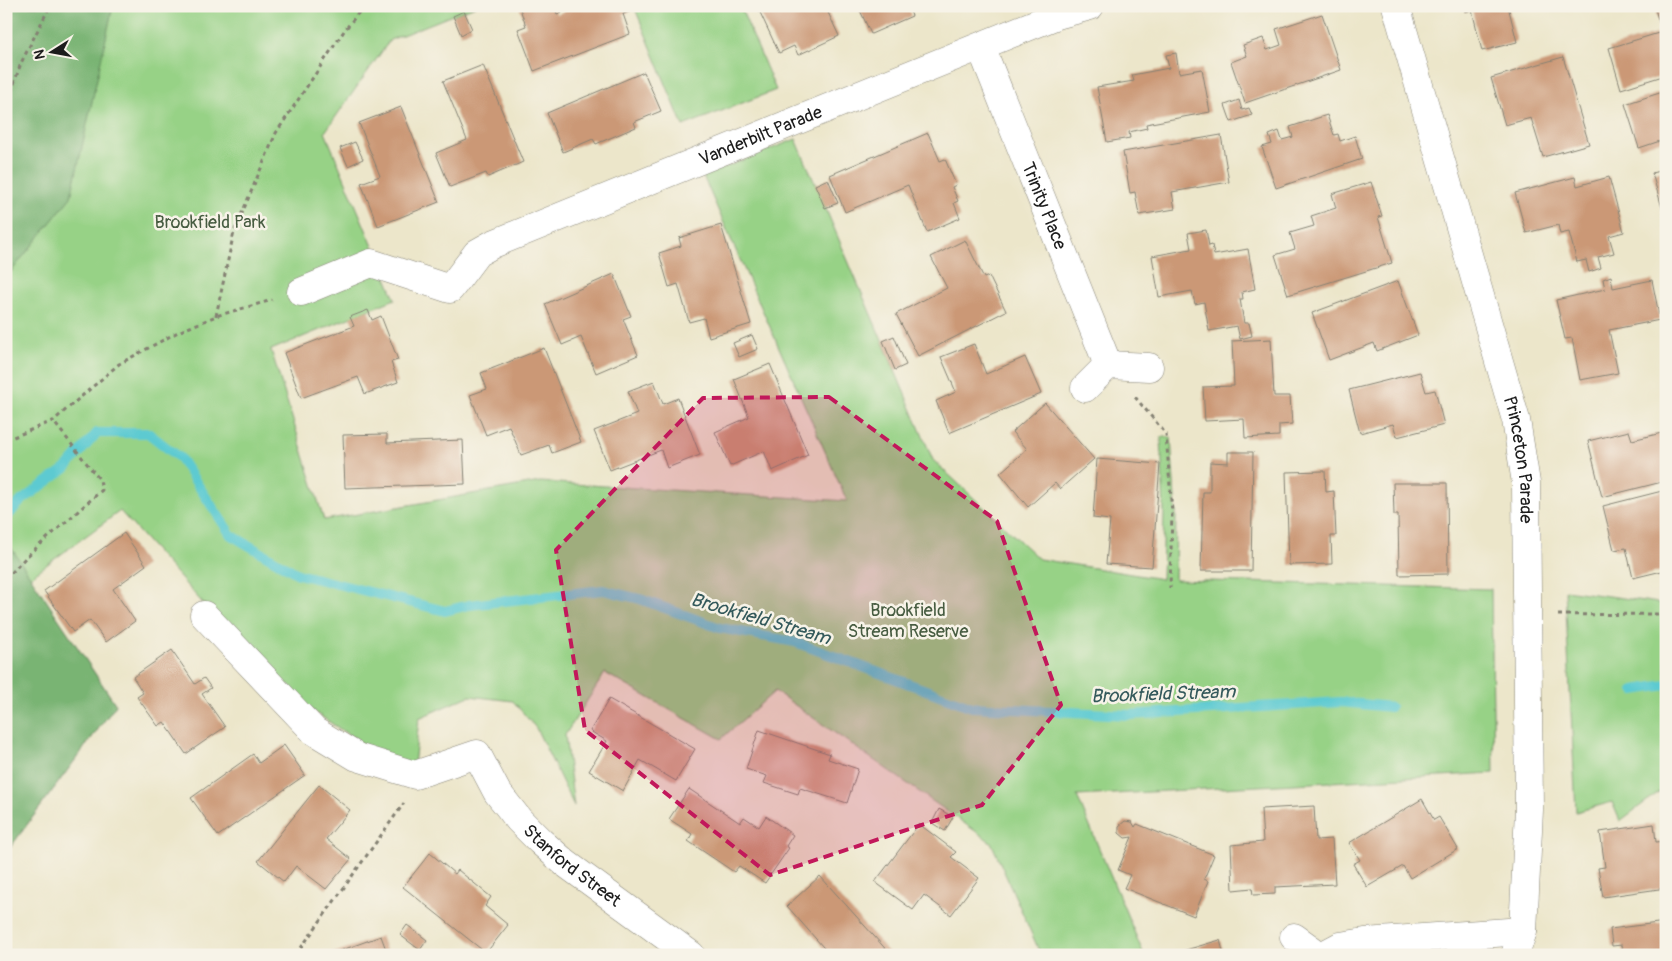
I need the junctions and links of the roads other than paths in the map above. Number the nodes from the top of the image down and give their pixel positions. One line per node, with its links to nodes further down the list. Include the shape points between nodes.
1 (1090, 6): 3 (street, Vanderbilt Parade)
2 (1396, 6): 11 (street, Princeton Parade, via 1516,420 1526,483 1529,810)
3 (1055, 11): 4 (street, Vanderbilt Parade)
4 (981, 47): 5 (street, Vanderbilt Parade, via 493,244 477,253 450,289 371,263); 6 (street, Trinity Place)
5 (301, 292)
6 (1108, 365): 7 (street); 8 (street)
7 (1149, 367)
8 (1085, 388)
9 (204, 615): 12 (street, Stanford Street, via 314,731 357,757 415,775 478,754 497,792 540,841)
10 (1294, 938): 13 (street)
11 (1519, 943): 13 (street, via 1365,942 1340,946)
12 (691, 955)
13 (1321, 955)

